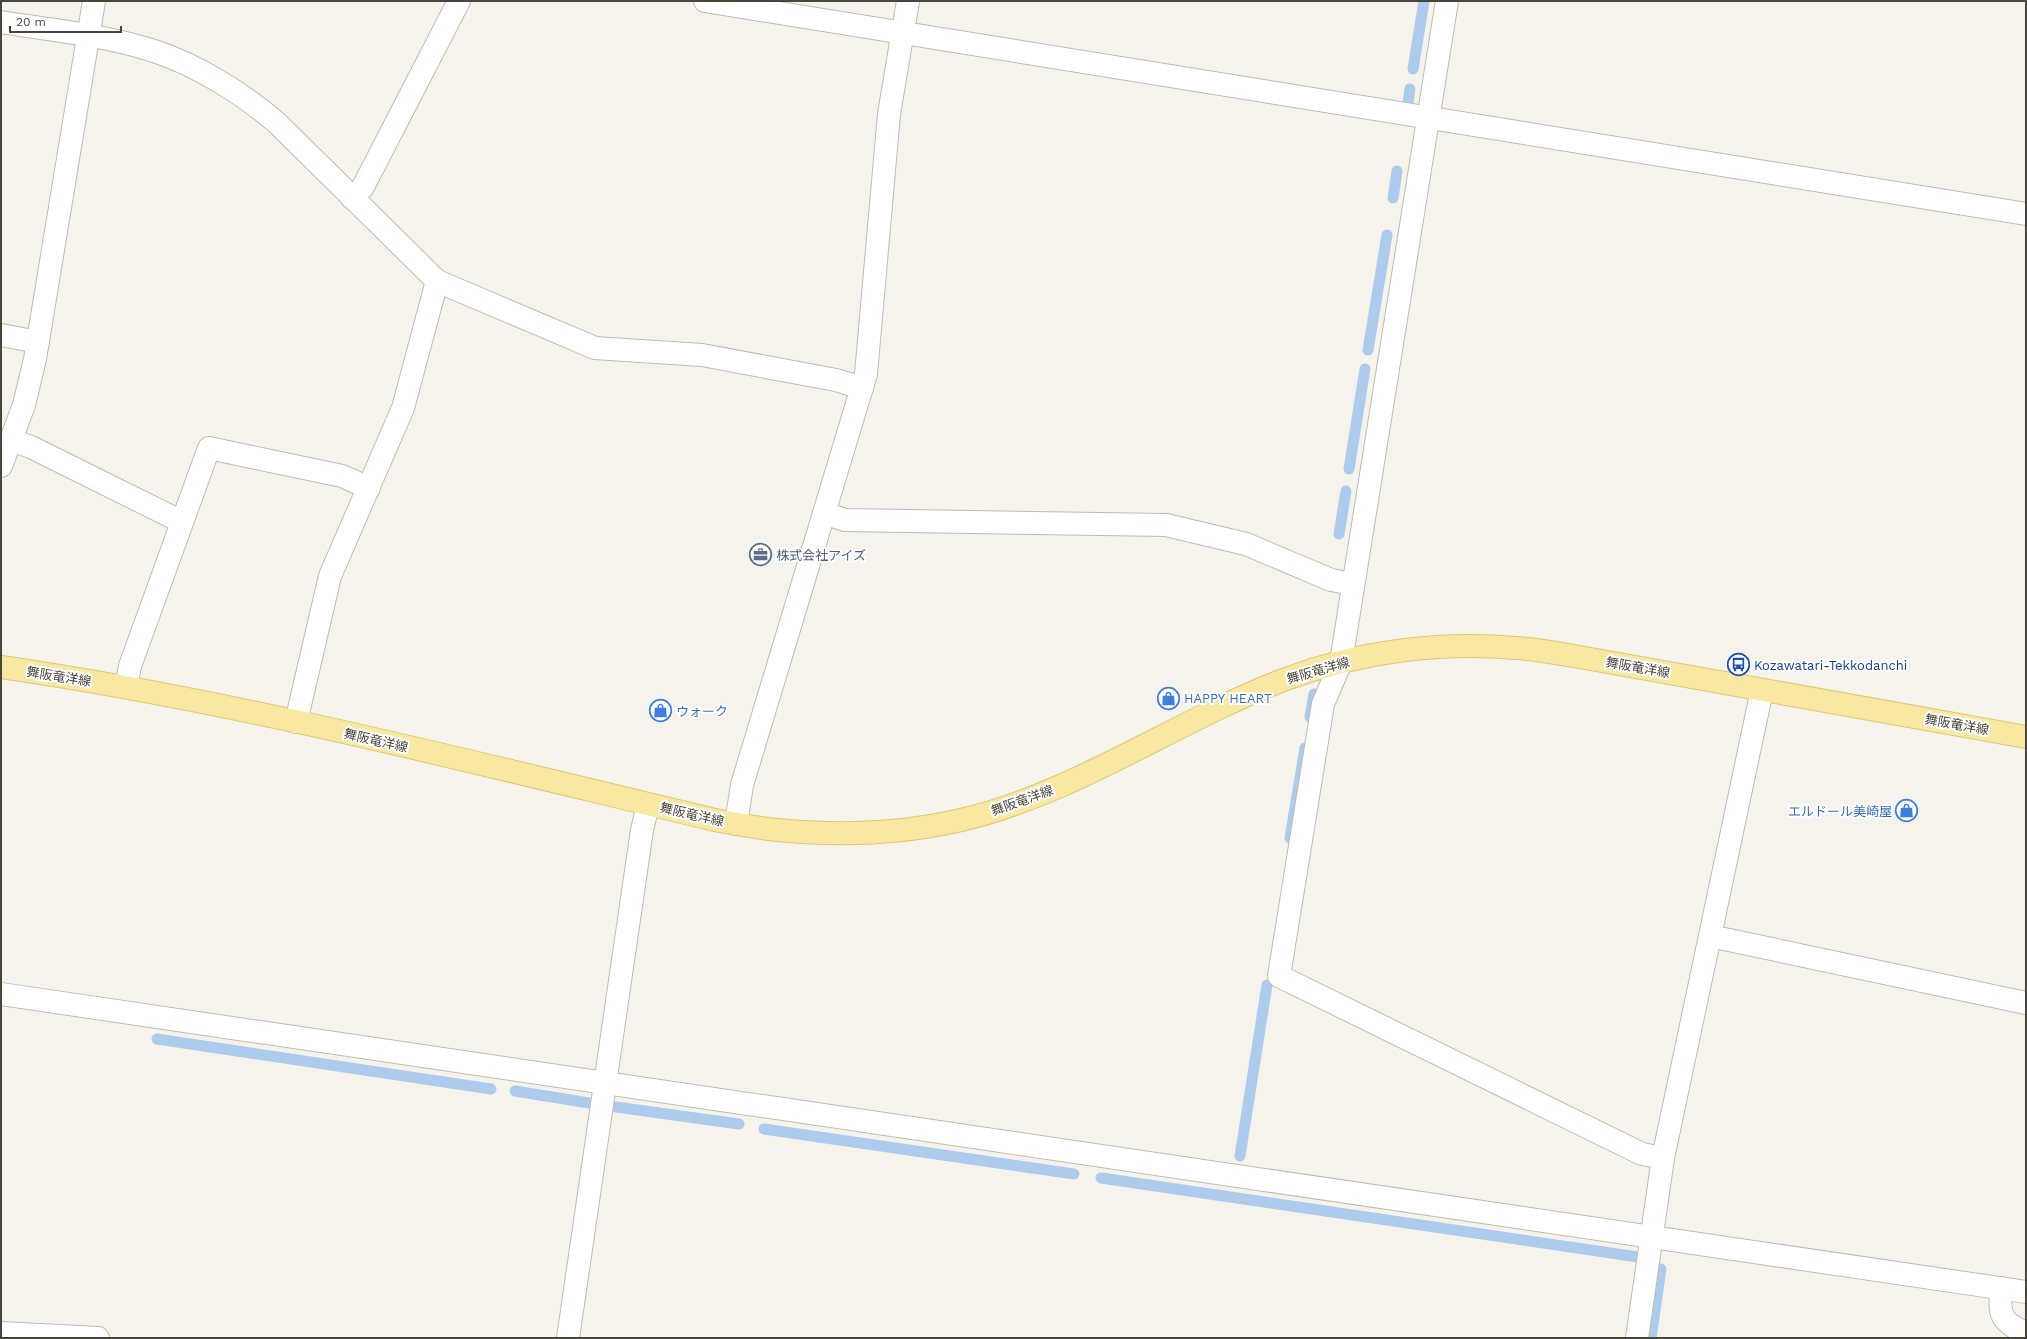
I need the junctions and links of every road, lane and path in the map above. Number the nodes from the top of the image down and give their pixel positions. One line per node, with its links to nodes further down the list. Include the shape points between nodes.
1 (94, 1): 8 (street)
2 (459, 1): 10 (street, via 363,187)
3 (705, 1): 7 (street)
4 (908, 1): 7 (street)
5 (1447, 1): 9 (street)
6 (1, 22): 8 (street)
7 (902, 33): 9 (street); 15 (street, via 889,114 866,374)
8 (89, 36): 10 (street, via 154,51 240,94 277,123); 14 (street)
9 (1428, 118): 11 (street); 21 (street)
10 (352, 198): 12 (street)
11 (2026, 214)
12 (437, 281): 15 (street, via 595,348 702,355 836,380); 18 (street, via 403,408)
13 (1, 335): 14 (street)
14 (38, 342): 16 (street, via 31,383)
15 (862, 388): 19 (street)
16 (11, 440): 17 (street); 20 (street, via 31,446)
17 (1, 466)
18 (370, 488): 20 (street, via 342,476 209,448); 26 (street, via 330,576)
19 (824, 513): 21 (street, via 846,520 1166,525 1246,544 1331,580); 29 (street, via 742,785)
20 (182, 522): 24 (street, via 130,666)
21 (1354, 584): 22 (street)
22 (1341, 662): 25 (main road, 舞阪竜洋線, via 1418,649 1458,646 1516,648); 29 (main road, 舞阪竜洋線, via 1286,679 1240,699 1062,786 1019,803 960,820 900,831 838,834 776,830); 34 (street, via 1323,704 1279,976 1642,1154)
23 (1, 667): 24 (main road, 舞阪竜洋線)
24 (126, 687): 26 (main road, 舞阪竜洋線)
25 (1762, 690): 27 (main road, 舞阪竜洋線); 30 (street)
26 (296, 722): 28 (main road, 舞阪竜洋線)
27 (2026, 737)
28 (648, 805): 29 (main road, 舞阪竜洋線); 33 (street, via 642,830)
29 (736, 824)
30 (1710, 936): 32 (street); 34 (street)
31 (1, 994): 33 (street)
32 (2026, 1003)
33 (605, 1083): 35 (street); 41 (street)
34 (1663, 1158): 35 (street)
35 (1652, 1237): 36 (street); 42 (street)
36 (2002, 1288): 37 (street); 39 (street, via 2002,1317 2012,1327)
37 (2026, 1292)
38 (1, 1333): 40 (street)
39 (2026, 1334)
40 (98, 1338)
41 (568, 1338)
42 (1637, 1338)

